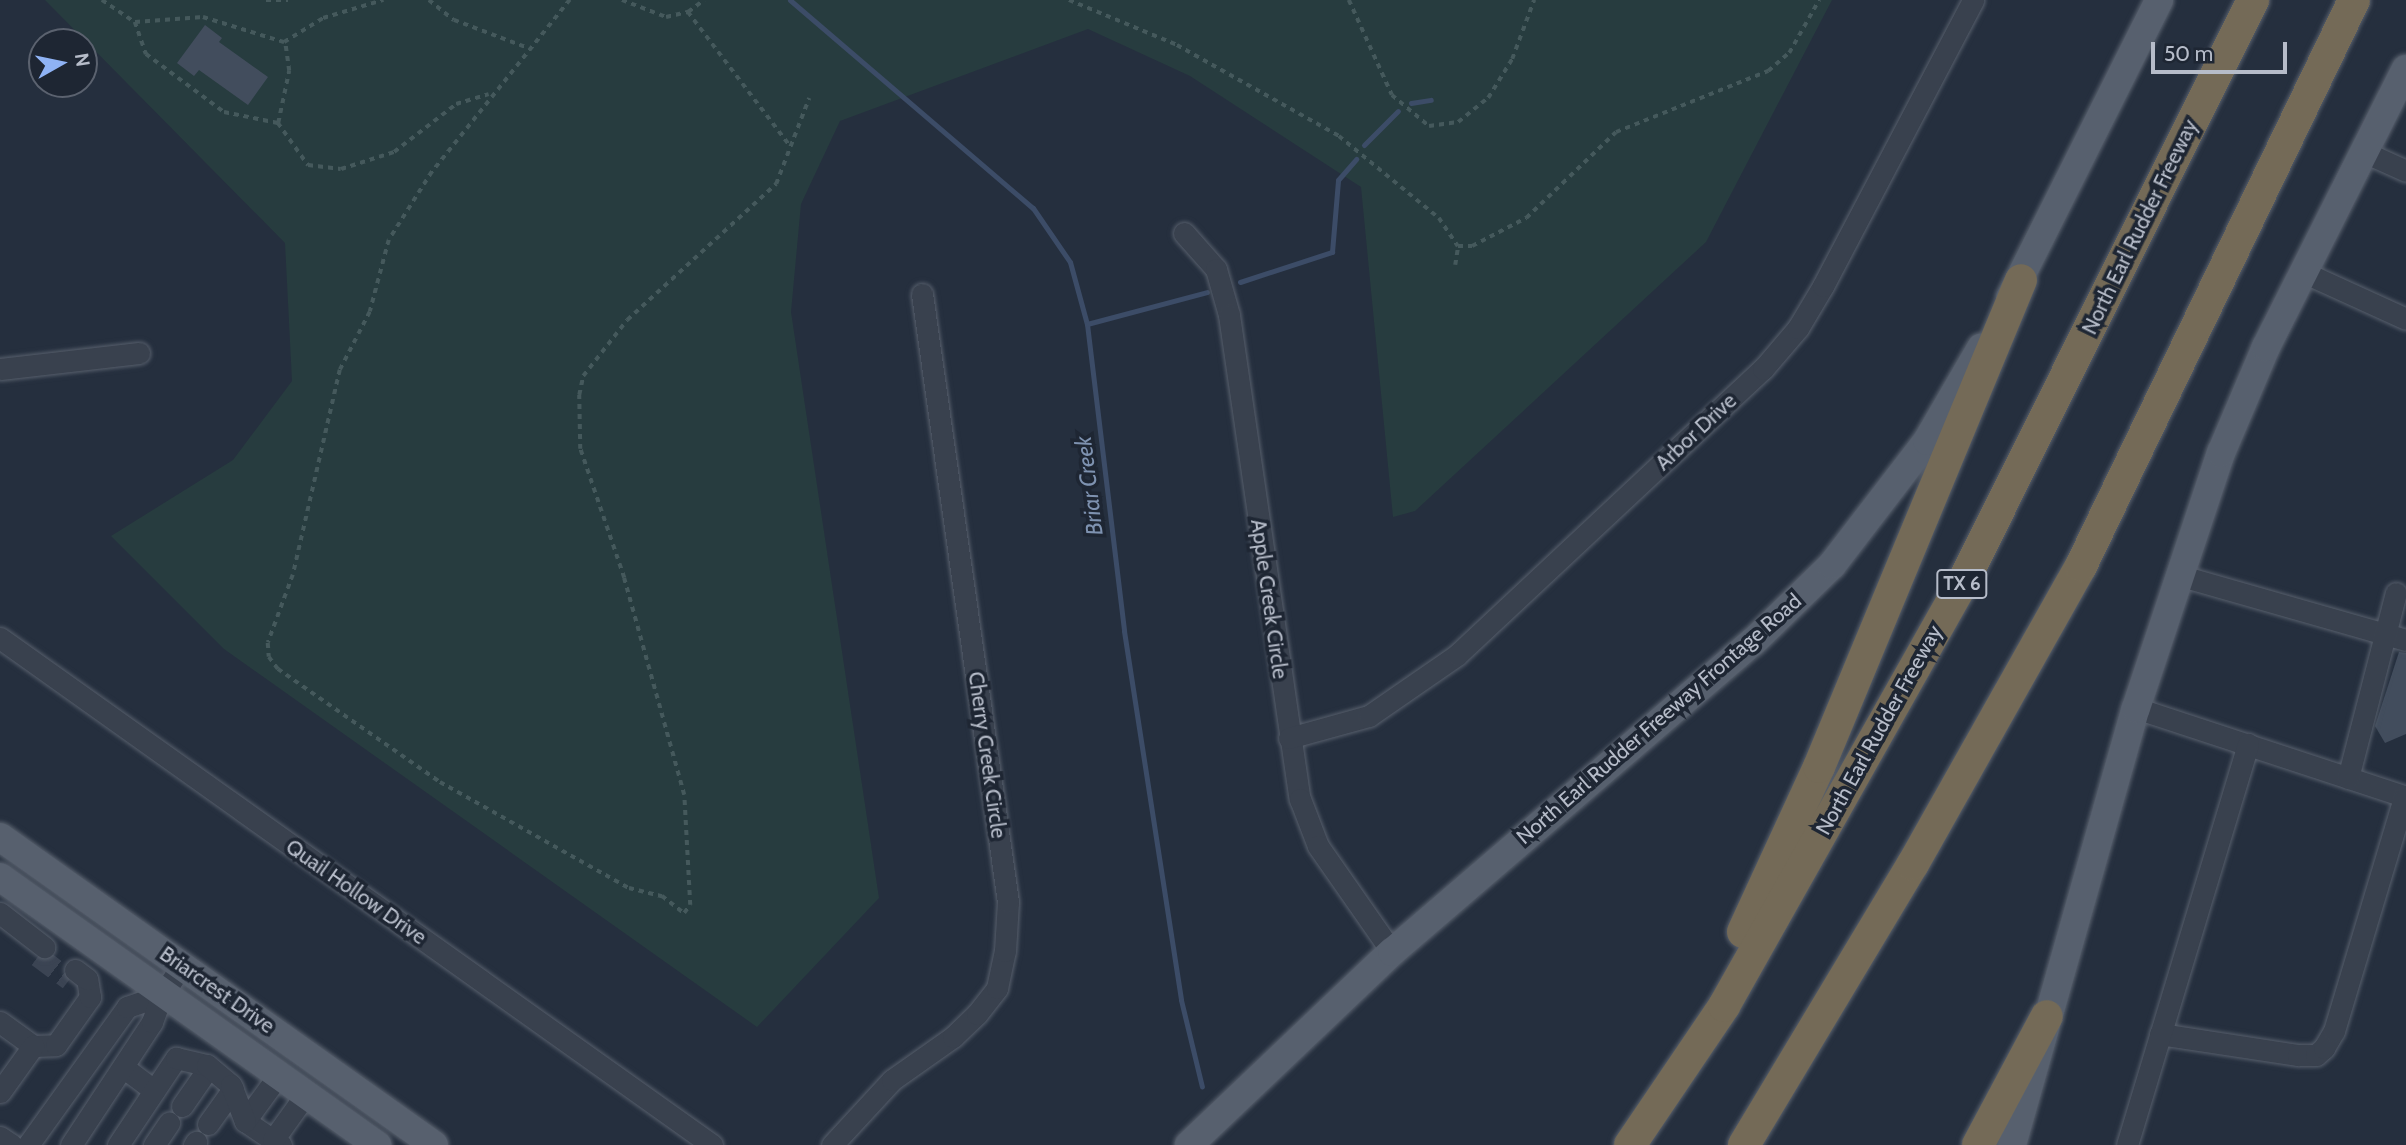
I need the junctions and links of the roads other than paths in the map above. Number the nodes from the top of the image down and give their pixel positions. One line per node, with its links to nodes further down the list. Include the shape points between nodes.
1 (1973, 0): 21 (street, Arbor Drive, via 1823,286 1798,328 1763,369 1457,655 1369,716)
2 (2159, 0): 10 (main road, North Earl Rudder Freeway Frontage Road)
3 (2253, 0): 59 (highway, North Earl Rudder Freeway / TX 6, via 1961,586 1724,1006)
4 (2354, 0): 60 (highway, via 2081,566 1913,864)
5 (2406, 69): 6 (main road)
6 (2364, 152): 7 (street); 9 (main road)
7 (2406, 171)
8 (1184, 233): 21 (street, Apple Creek Circle, via 1216,269 1229,315)
9 (2304, 272): 12 (street); 15 (main road, via 2221,453)
10 (2021, 280): 29 (main road, North Earl Rudder Freeway Frontage Road, via 1927,441 1832,565 1753,642); 59 (highway, via 1819,767 1755,909)
11 (922, 294): 57 (street, Cherry Creek Circle, via 1008,902 1005,951 997,988 977,1014 892,1080)
12 (2406, 319)
13 (139, 353): 14 (street)
14 (0, 369)
15 (2178, 575): 17 (street); 20 (main road)
16 (2396, 593): 17 (street)
17 (2384, 634): 19 (street); 23 (street)
18 (0, 638): 56 (street, Quail Hollow Drive)
19 (2406, 640)
20 (2136, 708): 22 (street); 33 (main road)
21 (1289, 738): 29 (street, Apple Creek Circle, via 1300,799 1318,846)
22 (2248, 744): 23 (street); 35 (street)
23 (2347, 778): 24 (street)
24 (2405, 797): 35 (street, via 2334,1031 2324,1048 2316,1055 2298,1055)
25 (0, 837): 30 (main road, Briarcrest Drive)
26 (0, 877): 32 (main road, Briarcrest Drive)
27 (0, 913): 28 (street)
28 (37, 946)
29 (1392, 952): 58 (main road, North Earl Rudder Freeway Frontage Road)
30 (182, 965): 32 (street); 55 (main road, Briarcrest Drive)
31 (72, 974): 36 (street, via 78,998 69,1012 69,1028 56,1045)
32 (162, 995): 37 (street, via 152,1022); 39 (main road, Briarcrest Drive); 50 (street, via 127,1007)
33 (2047, 1016): 61 (highway); 62 (main road)
34 (0, 1022): 36 (street)
35 (2160, 1034): 63 (street)
36 (33, 1046): 42 (street)
37 (123, 1067): 41 (street); 51 (street)
38 (209, 1067): 40 (street); 41 (street, via 176,1058); 44 (street)
39 (280, 1073): 43 (main road, Briarcrest Drive); 47 (street)
40 (233, 1089): 46 (street); 47 (street)
41 (154, 1090): 52 (street)
42 (0, 1092)
43 (306, 1094): 47 (street); 54 (main road, Briarcrest Drive)
44 (182, 1105)
45 (169, 1123): 53 (street)
46 (208, 1124)
47 (261, 1136)
48 (0, 1137): 49 (street)
49 (12, 1145)
50 (28, 1145)
51 (71, 1145)
52 (118, 1145)
53 (154, 1145)
54 (377, 1145)
55 (434, 1145)
56 (712, 1145)
57 (832, 1145)
58 (1189, 1145)
59 (1629, 1145)
60 (1744, 1145)
61 (1978, 1145)
62 (2012, 1145)
63 (2127, 1145)

